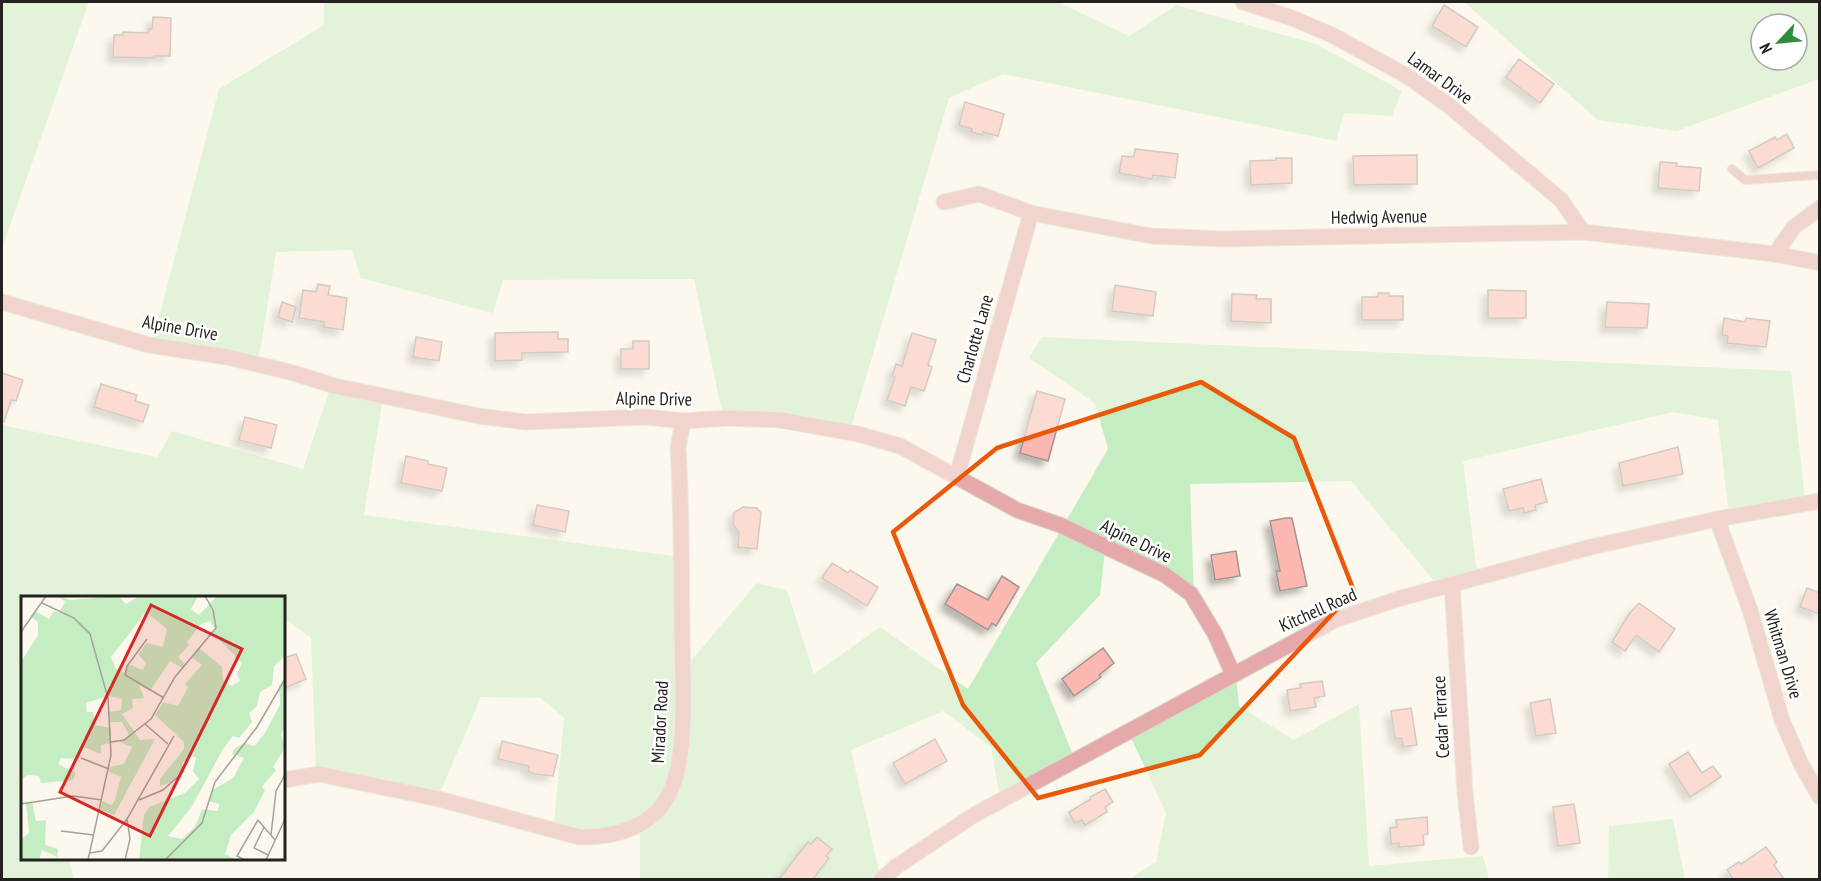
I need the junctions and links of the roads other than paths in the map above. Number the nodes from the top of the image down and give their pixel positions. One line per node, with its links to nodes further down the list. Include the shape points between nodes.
1 (1243, 2): 7 (street, Lamar Drive, via 1332,34 1407,76 1448,105 1561,200)
2 (1732, 169): 3 (lane, via 1745,180)
3 (1820, 175)
4 (944, 202): 6 (street, Hedwig Avenue, via 979,194)
5 (1820, 208): 8 (street, via 1794,227)
6 (1031, 213): 7 (street, Hedwig Avenue, via 1151,236 1223,239); 12 (street, Charlotte Lane)
7 (1583, 232): 8 (street, Hedwig Avenue)
8 (1775, 254): 9 (street, Hedwig Avenue)
9 (1820, 263)
10 (2, 302): 11 (street, Alpine Drive, via 148,345 227,357 336,386 479,416 526,422 646,417)
11 (683, 421): 12 (street, Alpine Drive, via 780,420 858,434 900,446); 17 (street, Mirador Road, via 678,448 681,745 679,768 670,792 652,817 616,834 579,837 439,799 319,774)
12 (957, 476): 16 (street, Alpine Drive, via 1017,510 1060,525 1165,575 1191,594)
13 (1820, 501): 14 (street, Kitchell Road)
14 (1717, 519): 15 (street, Kitchell Road, via 1591,547); 18 (street, Whitman Drive, via 1751,613 1782,720)
15 (1452, 585): 16 (street, Kitchell Road, via 1335,620); 19 (street, Cedar Terrace)
16 (1233, 674): 20 (street, Kitchell Road, via 974,815)
17 (285, 780)
18 (1820, 796)
19 (1471, 847)
20 (881, 879)

